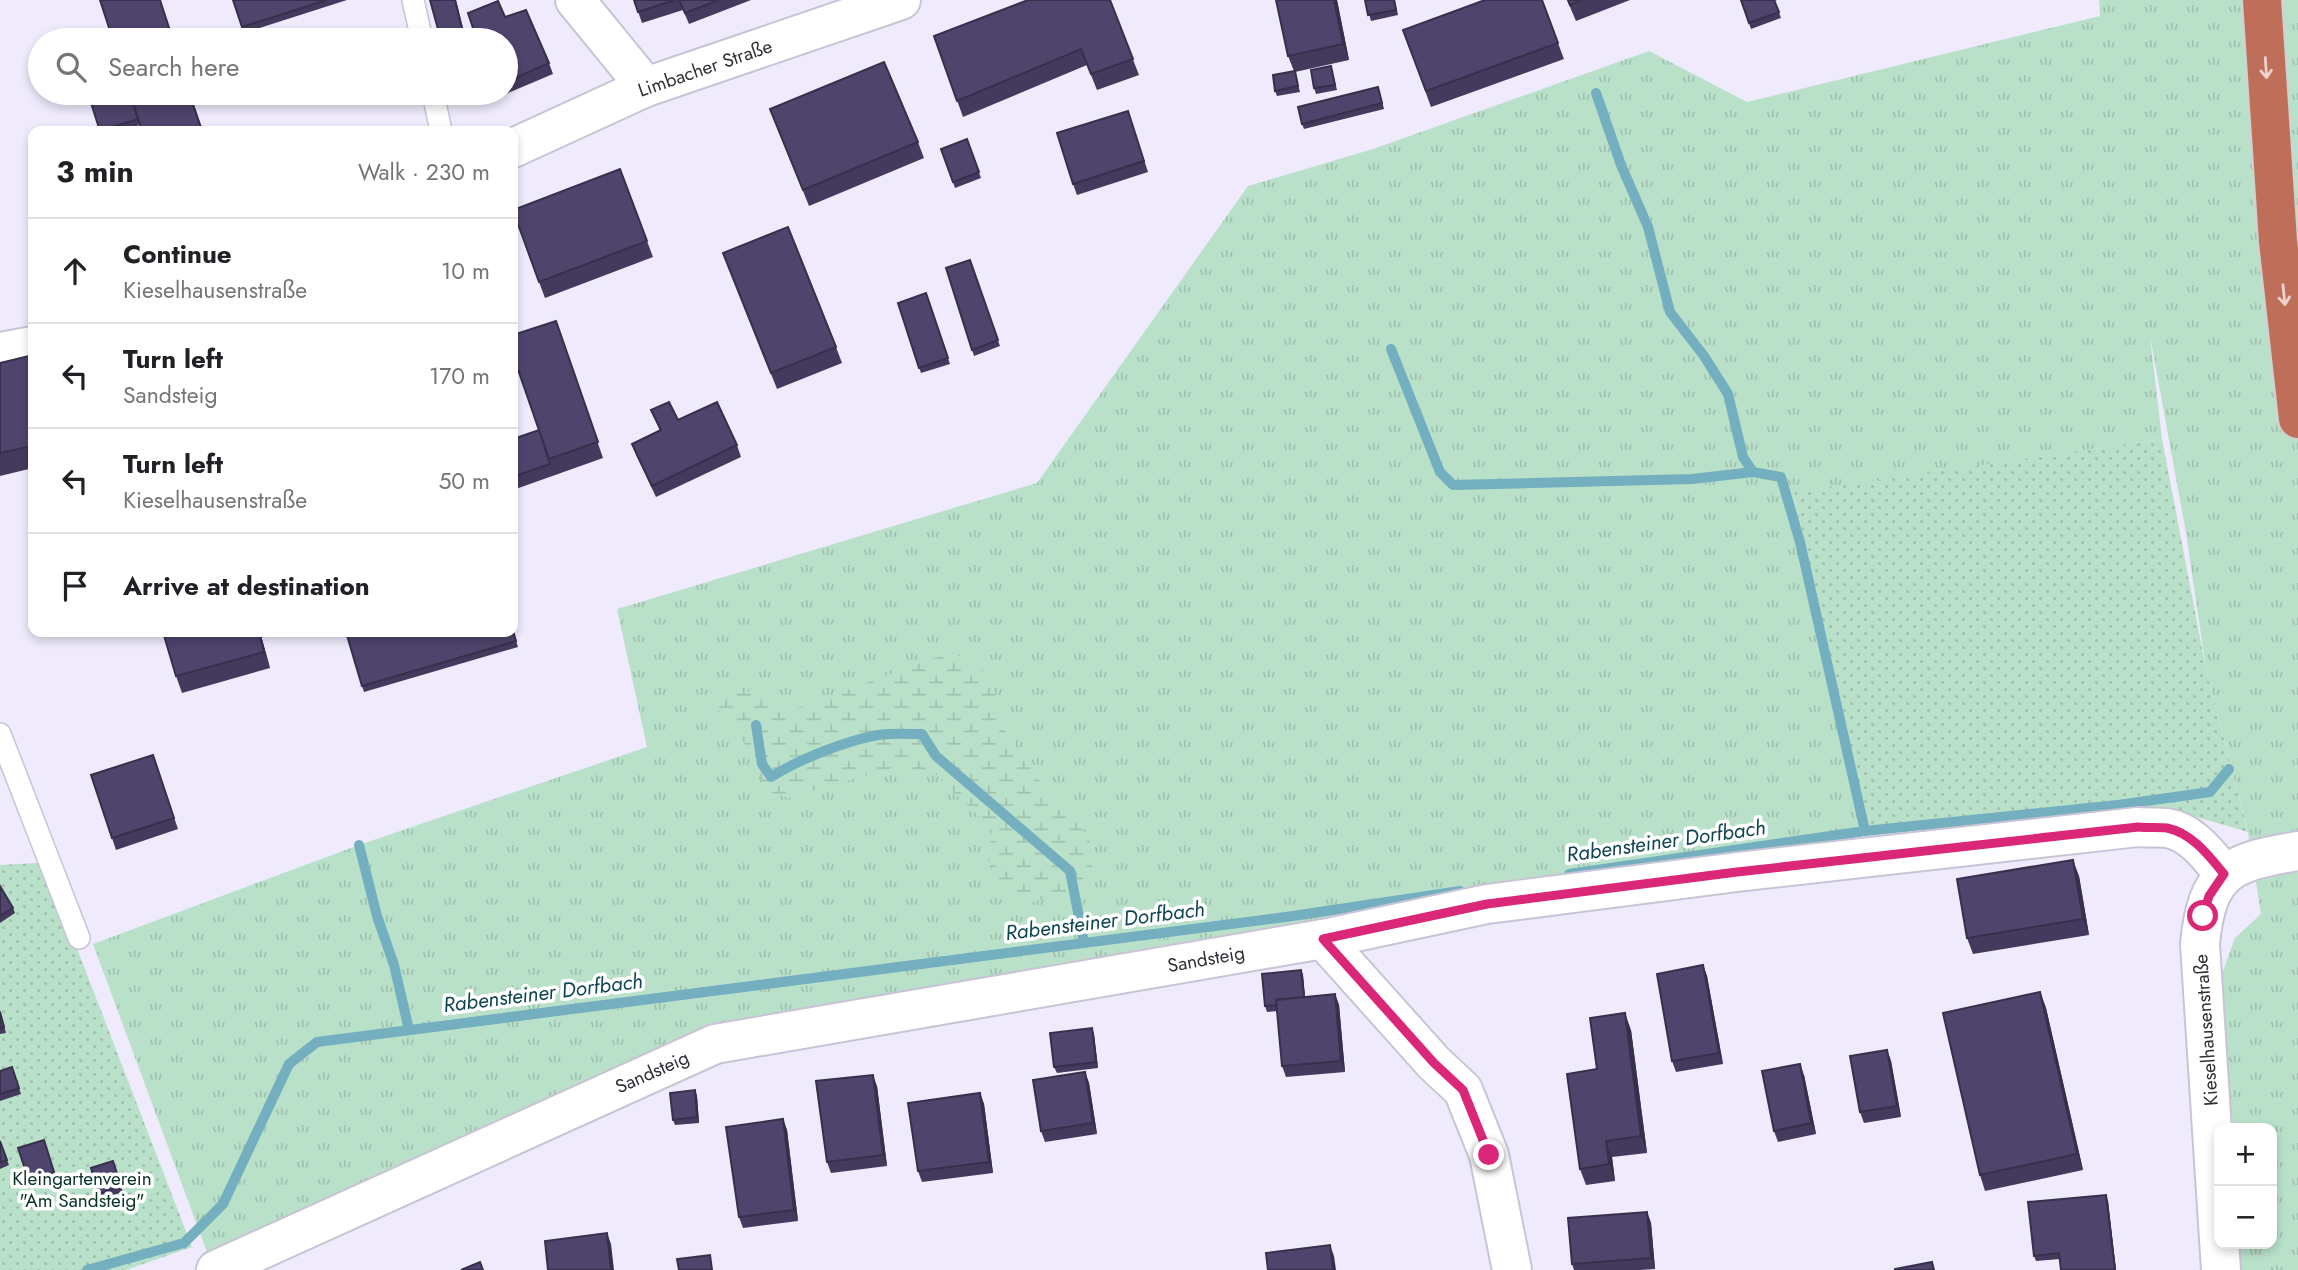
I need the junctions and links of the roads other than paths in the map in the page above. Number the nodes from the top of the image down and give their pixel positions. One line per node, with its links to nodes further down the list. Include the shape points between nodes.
1 (413, 0): 5 (lane)
2 (575, 0): 6 (street)
3 (901, 0): 6 (street, Limbacher Straße)
4 (2262, 0): 12 (highway, one-way to 12, via 2278,241)
5 (419, 28)
6 (646, 87): 9 (street, Limbacher Straße)
7 (436, 105): 8 (lane)
8 (440, 126)
9 (518, 146)
10 (28, 347): 11 (street)
11 (0, 352)
12 (2298, 419)
13 (0, 734): 16 (lane)
14 (2298, 851): 15 (street, via 2245,862)
15 (2224, 874): 17 (street, Sandsteig, via 2191,839 2169,828 2138,827 1487,904); 20 (street, Kieselhausenstraße, via 2209,896 2200,944)
16 (79, 938)
17 (1323, 939): 18 (street, Sandsteig, via 715,1044); 19 (street, via 1463,1090 1489,1155)
18 (212, 1264)
19 (1512, 1270)
20 (2221, 1270)

